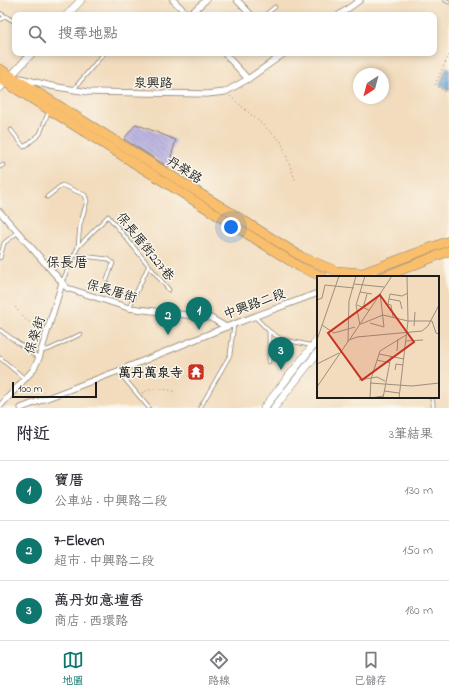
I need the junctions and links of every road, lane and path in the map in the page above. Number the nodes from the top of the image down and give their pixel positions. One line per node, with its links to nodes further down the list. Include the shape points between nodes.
1 (81, 0): 9 (street)
2 (173, 0): 10 (street)
3 (206, 0): 11 (street)
4 (237, 0): 12 (street)
5 (360, 0): 14 (street)
6 (446, 0): 7 (lane)
7 (449, 2)
8 (275, 7): 13 (lane)
9 (70, 12)
10 (185, 12)
11 (192, 12)
12 (248, 12)
13 (269, 12)
14 (343, 12)
15 (0, 13): 16 (lane)
16 (6, 16): 17 (lane); 18 (lane)
17 (0, 20)
18 (12, 20)
19 (449, 55): 29 (path, via 435,84)
20 (29, 56): 26 (street)
21 (101, 56): 27 (lane)
22 (227, 56): 25 (street)
23 (281, 56): 25 (street, 泉興路)
24 (0, 69): 26 (main road, 丹榮路)
25 (248, 79): 28 (street, 泉興路)
26 (4, 81): 27 (street, 泉興路); 30 (main road, 丹榮路); 33 (main road, 丹榮路)
27 (73, 90): 28 (street, 泉興路, via 207,94)
28 (225, 92): 32 (path, via 280,141)
29 (449, 96)
30 (49, 110): 31 (lane, via 40,134 24,147); 33 (main road, 丹榮路)
31 (12, 130)
32 (296, 182)
33 (181, 187): 45 (main road, 丹榮路, via 302,257 336,271); 46 (main road, 丹榮路, via 300,267)
34 (47, 197): 40 (lane, via 62,185 85,195 86,205)
35 (0, 212): 36 (street, 保長厝街)
36 (18, 232): 39 (lane); 49 (street, 保長厝街)
37 (0, 241): 39 (lane)
38 (449, 241): 45 (main road)
39 (4, 243): 43 (lane)
40 (78, 247): 42 (lane); 44 (lane, 保長厝街227巷, via 108,216)
41 (449, 251): 47 (main road)
42 (74, 255): 48 (lane, via 108,258 113,263); 49 (lane)
43 (0, 258)
44 (149, 265): 50 (lane, 保長厝街227巷); 53 (lane)
45 (366, 275)
46 (321, 276)
47 (386, 276)
48 (107, 280)
49 (62, 283): 53 (street, 保長厝街, via 67,288); 59 (street, 保榮街)
50 (169, 290)
51 (317, 293): 54 (street, 中興路二段)
52 (15, 307): 59 (path, via 25,319)
53 (129, 308): 56 (street, 保長厝街, via 211,318)
54 (255, 317): 55 (street, 中興路二段); 58 (lane)
55 (234, 324): 56 (street, 中興路二段); 75 (lane, via 230,355)
56 (226, 326): 67 (street, 中興路二段)
57 (0, 330): 65 (lane)
58 (269, 331): 61 (lane, via 281,339); 66 (lane)
59 (46, 334): 62 (street, 保榮街)
60 (81, 334): 62 (lane)
61 (315, 346): 76 (street)
62 (42, 351): 65 (street, 保榮街)
63 (317, 353): 77 (street)
64 (0, 358): 68 (lane)
65 (39, 358): 68 (street, 保榮街)
66 (269, 362)
67 (118, 371): 70 (lane); 73 (street, 中興路二段)
68 (25, 379): 72 (street, 保榮街)
69 (174, 392): 70 (path, via 158,388)
70 (138, 395): 74 (lane)
71 (431, 398): 78 (lane)
72 (0, 406)
73 (21, 408)
74 (148, 408)
75 (200, 408)
76 (264, 408)
77 (274, 408)
78 (433, 408)

